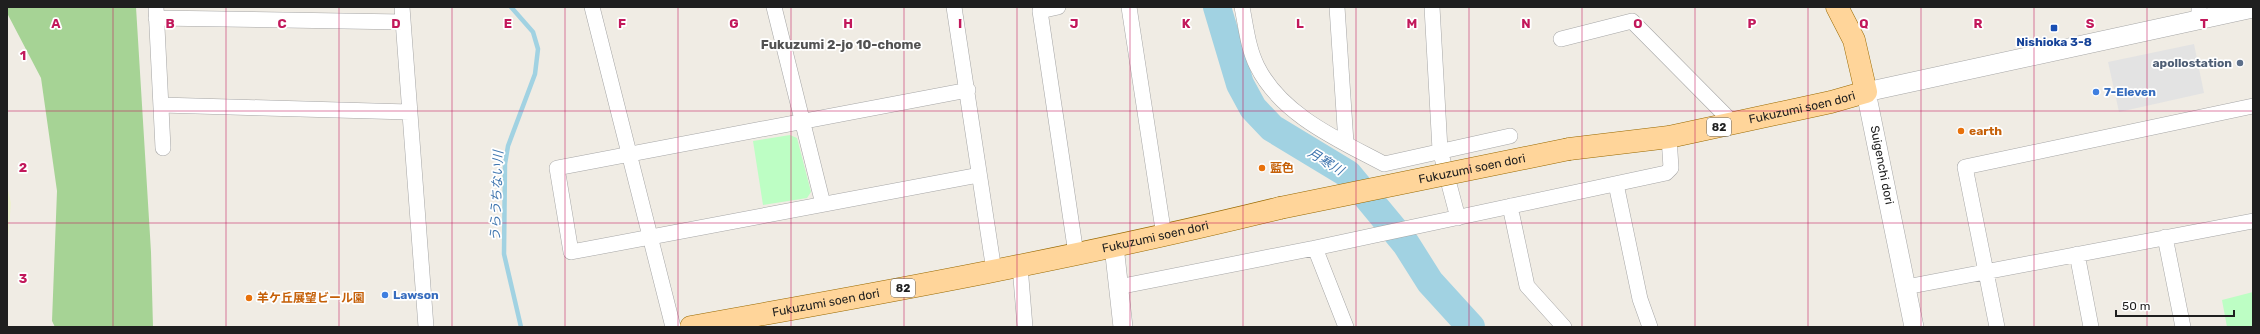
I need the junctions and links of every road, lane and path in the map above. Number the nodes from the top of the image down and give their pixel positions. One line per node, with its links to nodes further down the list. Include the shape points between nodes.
1 (592, 7): 27 (street)
2 (774, 7): 20 (street)
3 (954, 7): 15 (street)
4 (1058, 7): 39 (street, via 1040,11)
5 (1129, 7): 35 (street)
6 (1242, 7): 24 (street, via 1248,41 1257,67 1275,94 1315,126)
7 (1337, 7): 24 (street)
8 (1432, 7): 26 (street)
9 (1837, 7): 16 (main road, Suigenchi dori, via 1854,40)
10 (2253, 8): 12 (street, Fukuzumi soen dori)
11 (156, 12): 13 (street); 17 (street)
12 (2199, 13): 16 (street, Fukuzumi soen dori)
13 (403, 14): 19 (street)
14 (1561, 40): 21 (street, via 1632,21)
15 (968, 90): 20 (street); 28 (street)
16 (1866, 92): 21 (main road, Fukuzumi soen dori / 82); 45 (street, Suigenchi dori)
17 (161, 105): 19 (street); 25 (street)
18 (2253, 106): 43 (street, via 1965,167)
19 (409, 112): 46 (street)
20 (802, 120): 27 (street); 30 (street)
21 (1734, 124): 23 (main road, Fukuzumi soen dori / 82)
22 (1510, 136): 26 (street)
23 (1669, 137): 29 (street, via 1669,172); 35 (main road, Fukuzumi soen dori / 82, bridge, via 1569,149 1280,208)
24 (1346, 143): 26 (street, via 1384,164)
25 (163, 148)
26 (1440, 150): 32 (street)
27 (631, 154): 34 (street); 34 (street, via 557,168 571,252)
28 (979, 175): 30 (street); 42 (street)
29 (1616, 184): 31 (street); 53 (street, via 1640,299)
30 (822, 204): 34 (street)
31 (1510, 206): 32 (street); 52 (street, via 1527,286)
32 (1458, 218): 38 (street)
33 (2253, 220): 36 (street)
34 (651, 236): 47 (street)
35 (1164, 236): 37 (main road, Fukuzumi soen dori / 82)
36 (2165, 237): 40 (street); 57 (street)
37 (1114, 246): 39 (main road, Fukuzumi soen dori / 82); 44 (street)
38 (1315, 248): 44 (street); 51 (street)
39 (1076, 254): 41 (main road, Fukuzumi soen dori / 82)
40 (2077, 254): 43 (street); 56 (street)
41 (1020, 266): 42 (main road, Fukuzumi soen dori / 82); 49 (street)
42 (994, 271): 48 (main road, Fukuzumi soen dori / 82)
43 (1986, 272): 45 (street); 55 (street)
44 (1118, 287): 50 (street)
45 (1906, 287): 54 (street, Suigenchi dori)
46 (426, 327)
47 (673, 327)
48 (691, 327)
49 (1025, 327)
50 (1123, 327)
51 (1346, 327)
52 (1564, 327)
53 (1650, 327)
54 (1914, 327)
55 (1997, 327)
56 (2091, 327)
57 (2183, 327)

